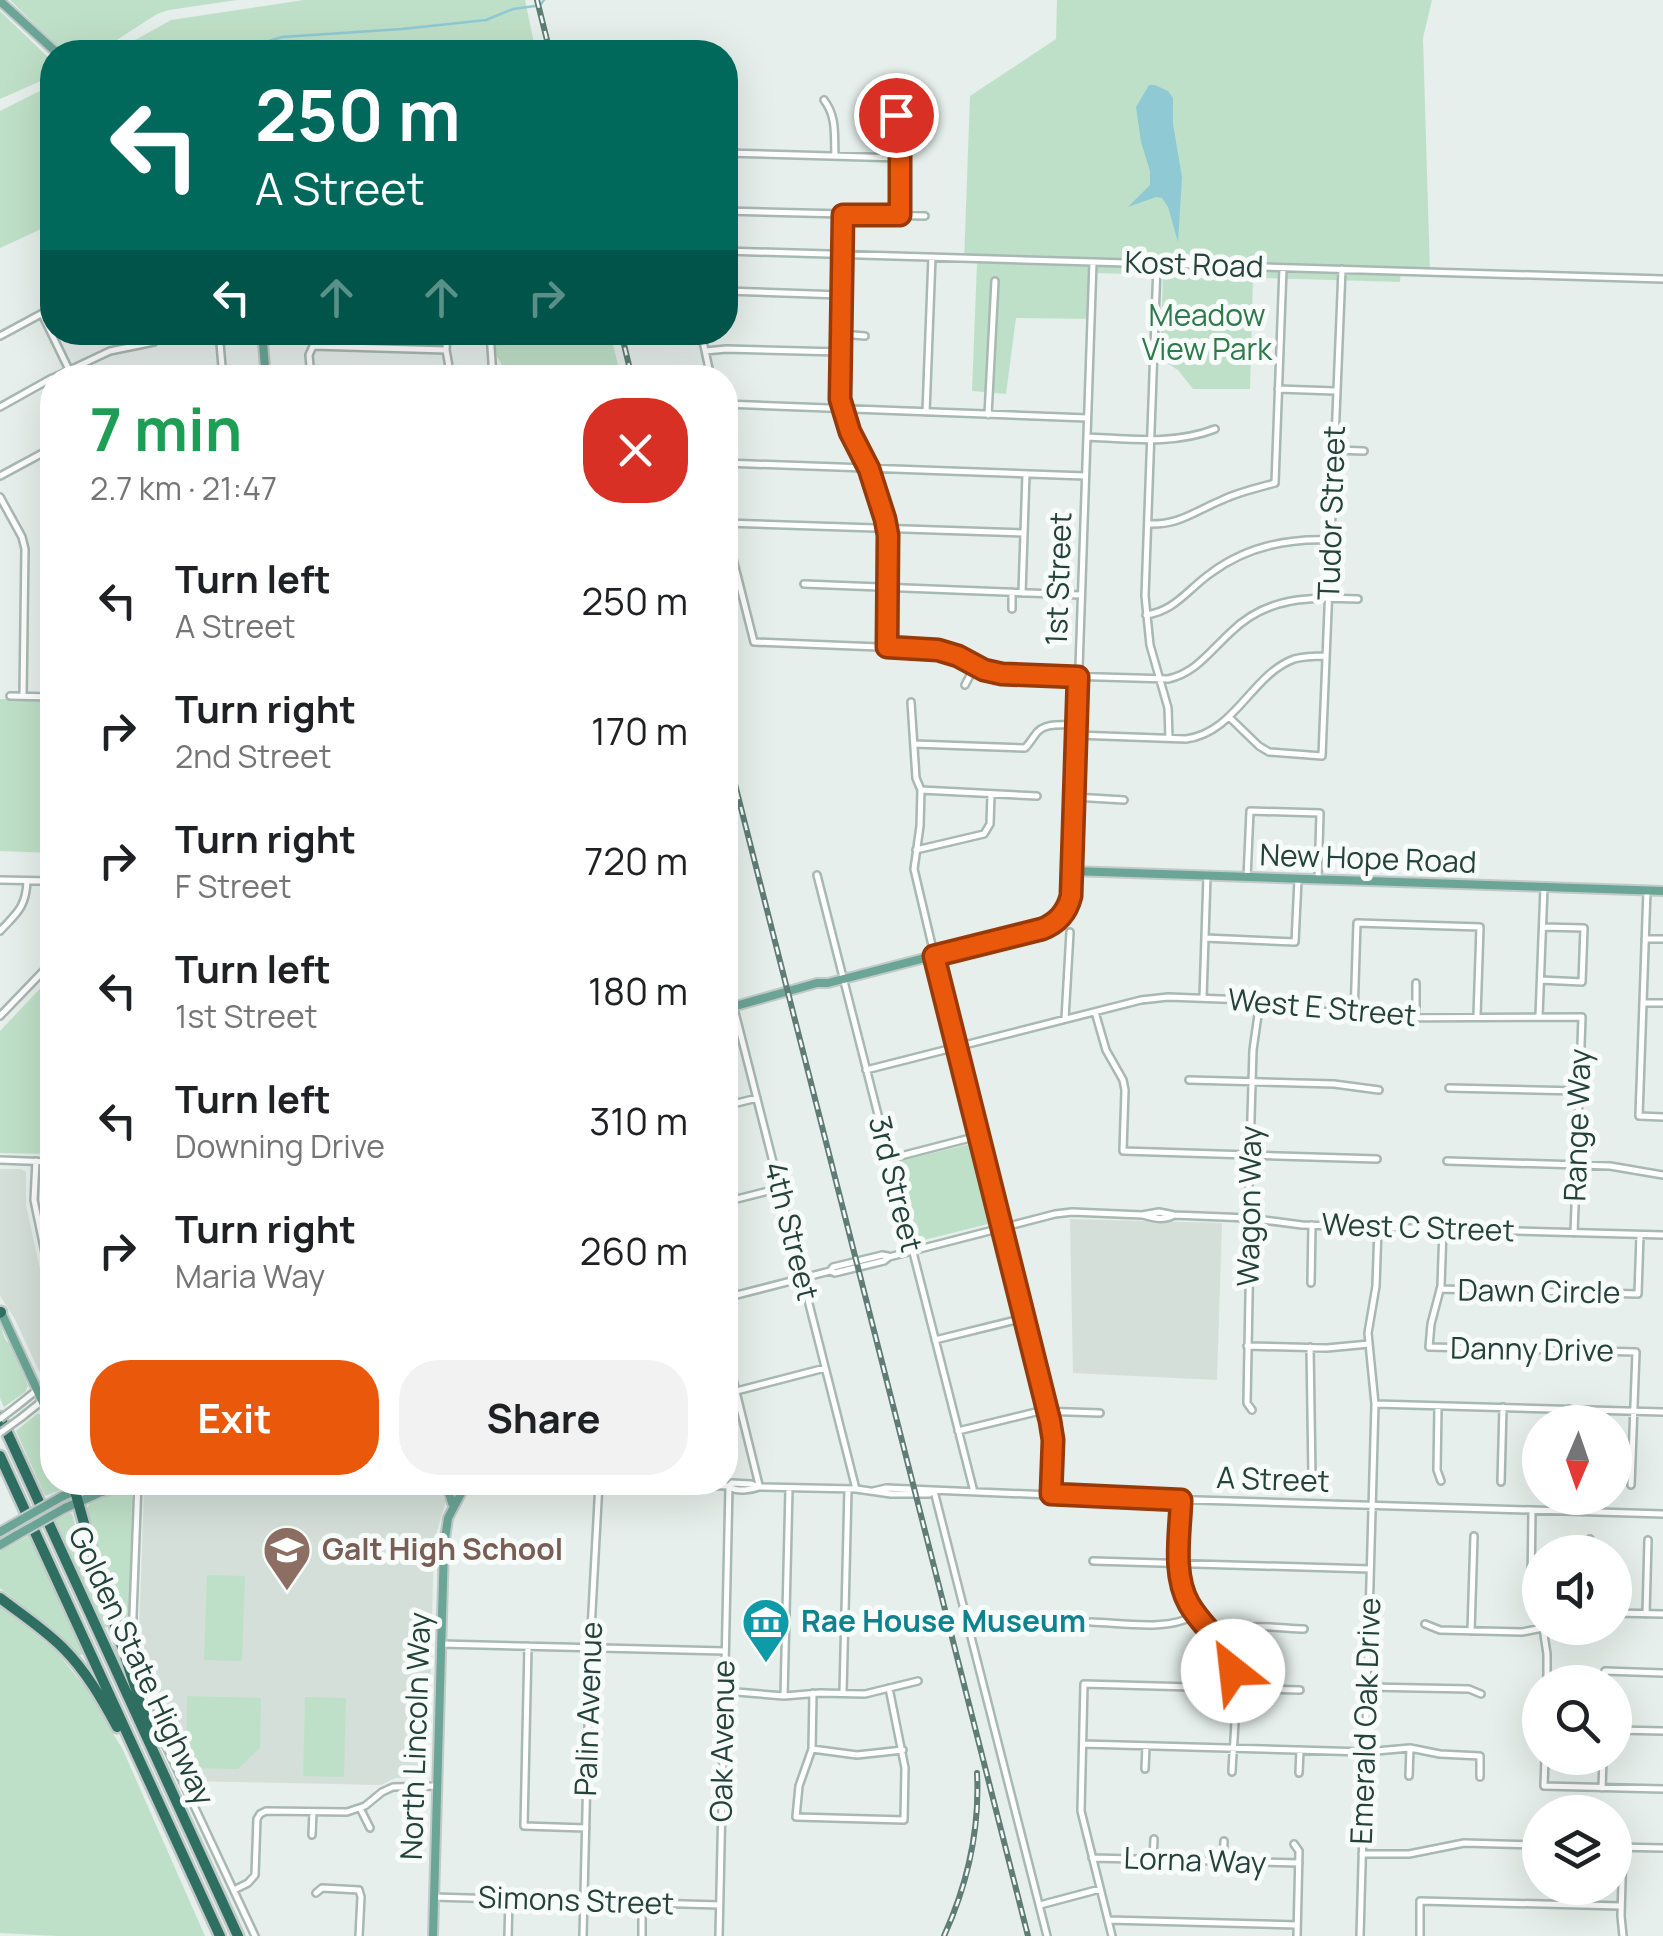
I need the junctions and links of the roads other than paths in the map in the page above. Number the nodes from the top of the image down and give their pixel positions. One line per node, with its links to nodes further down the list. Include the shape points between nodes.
1 (0, 1): 2 (main road)
2 (43, 40)
3 (824, 100): 6 (street, via 834,116)
4 (896, 115): 7 (street)
5 (738, 153): 6 (street)
6 (835, 155): 7 (street)
7 (900, 158): 10 (street)
8 (738, 211): 9 (street)
9 (843, 215): 10 (street); 13 (street)
10 (900, 215): 11 (street)
11 (925, 216)
12 (738, 251): 13 (street, Kost Road)
13 (841, 254): 14 (street, Kost Road); 22 (street)
14 (932, 257): 15 (street, Kost Road); 43 (street)
15 (1093, 262): 16 (street, Kost Road); 45 (street, 1st Street)
16 (1157, 264): 17 (street, Kost Road); 48 (street)
17 (1283, 268): 18 (street, Kost Road); 38 (street)
18 (1342, 270): 19 (street, Kost Road); 39 (street, Tudor Street)
19 (1663, 279)
20 (995, 280): 44 (street)
21 (738, 291): 22 (street)
22 (841, 295): 24 (street)
23 (40, 315): 25 (street)
24 (841, 334): 26 (street); 32 (street)
25 (0, 335)
26 (865, 336)
27 (139, 345): 33 (street)
28 (446, 345): 30 (street)
29 (704, 345): 31 (street)
30 (446, 350): 34 (street, via 314,346); 35 (street)
31 (706, 351): 32 (street); 36 (street)
32 (840, 352): 42 (street)
33 (78, 365)
34 (311, 365)
35 (449, 365)
36 (709, 365)
37 (40, 385): 41 (street)
38 (1278, 389): 39 (street); 58 (street, via 1275,484 1182,520)
39 (1337, 391): 49 (street, Tudor Street)
40 (738, 404): 42 (street)
41 (0, 407)
42 (842, 408): 43 (street); 53 (street)
43 (926, 412): 44 (street)
44 (988, 415): 45 (street)
45 (1087, 418): 47 (street, 1st Street)
46 (1215, 429): 48 (street)
47 (1086, 437): 48 (street); 56 (street, 1st Street)
48 (1150, 439): 58 (street)
49 (1334, 450): 50 (street); 62 (street, Tudor Street)
50 (1364, 451)
51 (40, 454): 55 (street)
52 (738, 464): 53 (street)
53 (869, 469): 54 (street); 60 (street)
54 (1026, 474): 56 (street); 61 (street)
55 (0, 476)
56 (1085, 476): 68 (street, 1st Street)
57 (0, 497): 80 (street, via 25,550)
58 (1148, 524): 72 (street)
59 (738, 525): 60 (street)
60 (887, 528): 61 (street); 65 (street)
61 (1024, 533): 67 (street)
62 (1331, 540): 69 (street, Tudor Street); 72 (street, via 1287,541 1246,553 1171,608)
63 (738, 577): 73 (street, via 754,642)
64 (804, 584): 65 (street)
65 (888, 588): 66 (street); 73 (street)
66 (1012, 592): 67 (street); 71 (street)
67 (1022, 592): 68 (street)
68 (1081, 595): 76 (street, 1st Street)
69 (1328, 598): 70 (street); 74 (street, Tudor Street); 77 (street, via 1265,608 1191,670)
70 (1358, 599)
71 (1012, 610)
72 (1146, 615): 77 (street)
73 (887, 647): 75 (street, via 938,650)
74 (1326, 656): 83 (street, via 1280,667); 83 (street, Tudor Street, via 1322,756 1268,752)
75 (975, 666): 76 (street, via 1002,674); 78 (street)
76 (1078, 677): 77 (street); 84 (street, 1st Street)
77 (1159, 680): 86 (street)
78 (965, 685)
79 (10, 696): 80 (street)
80 (23, 696): 81 (street)
81 (40, 697)
82 (911, 702): 87 (street)
83 (1229, 717): 86 (street, via 1203,735)
84 (1076, 725): 85 (street, 1st Street); 87 (street, via 1046,726 1025,748)
85 (1076, 736): 86 (street); 91 (street, 1st Street)
86 (1169, 738)
87 (914, 744): 88 (street)
88 (920, 790): 89 (street); 93 (street)
89 (991, 794): 90 (street); 93 (street, via 984,834)
90 (1038, 796)
91 (1074, 798): 92 (street); 94 (street, 1st Street)
92 (1124, 800)
93 (916, 850): 112 (street, via 914,869)
94 (1072, 871): 96 (main road, New Hope Road); 112 (main road, 1st Street, via 1070,898 1048,926)
95 (817, 875): 114 (street, 3rd Street)
96 (1208, 876): 97 (main road, New Hope Road); 109 (street)
97 (1248, 878): 100 (main road, New Hope Road); 101 (street, via 1250,811 1320,813)
98 (0, 880): 99 (street)
99 (27, 880): 102 (street); 107 (street, via 22,907)
100 (1298, 880): 101 (main road, New Hope Road); 109 (street, via 1295,942)
101 (1318, 880): 103 (main road, New Hope Road)
102 (40, 881)
103 (1544, 887): 104 (main road, New Hope Road); 106 (street)
104 (1647, 890): 105 (main road, New Hope Road); 110 (street)
105 (1663, 891)
106 (1543, 927): 115 (street); 115 (street, via 1584,928 1582,982)
107 (0, 931)
108 (1070, 932): 129 (street)
109 (1206, 938): 117 (street)
110 (1645, 939): 111 (street); 119 (street)
111 (1663, 939)
112 (934, 956): 114 (main road); 131 (street)
113 (40, 974): 123 (street)
114 (842, 979): 121 (main road); 132 (street, 3rd Street)
115 (1541, 980): 126 (street)
116 (1416, 984): 128 (street)
117 (1204, 998): 118 (street, West E Street); 122 (street, West E Street, via 1154,998)
118 (1260, 1001): 124 (street, West E Street); 134 (street, Wagon Way)
119 (1643, 1002): 120 (street); 140 (street, via 1639,1116)
120 (1663, 1004)
121 (738, 1006)
122 (1095, 1012): 129 (street, West E Street); 142 (street, via 1123,1080 1123,1150)
123 (0, 1016)
124 (1354, 1016): 125 (street, via 1357,923 1480,927); 128 (street, West E Street)
125 (1477, 1016): 126 (street, West E Street); 128 (street, West E Street)
126 (1539, 1016): 127 (street, West E Street)
127 (1582, 1017): 137 (street, Range Way)
128 (1416, 1018)
129 (1065, 1019): 131 (street, West E Street)
130 (738, 1038): 138 (street, 4th Street)
131 (956, 1047): 132 (street, West E Street); 141 (street)
132 (866, 1070): 143 (street, 3rd Street)
133 (1189, 1080): 134 (street)
134 (1252, 1082): 136 (street); 142 (street, Wagon Way)
135 (1449, 1088): 137 (street)
136 (1379, 1090)
137 (1579, 1091): 149 (street, Range Way)
138 (756, 1098): 139 (street); 151 (street, 4th Street)
139 (738, 1103)
140 (1663, 1116)
141 (978, 1136): 143 (street); 156 (street)
142 (1250, 1154): 144 (street); 153 (street, Wagon Way)
143 (888, 1159): 162 (street, 3rd Street)
144 (1377, 1159)
145 (0, 1160): 146 (street)
146 (36, 1161): 147 (street); 157 (street)
147 (40, 1161)
148 (1447, 1161): 149 (street)
149 (1576, 1165): 150 (street); 159 (street, Range Way)
150 (1663, 1175)
151 (780, 1188): 152 (street); 163 (street, 4th Street)
152 (738, 1199)
153 (1248, 1218): 154 (street, West C Street); 156 (street, West C Street, via 1062,1213); 171 (street, Wagon Way)
154 (1312, 1225): 155 (street, West C Street); 164 (street)
155 (1378, 1227): 158 (street, West C Street); 170 (street, Emerald Oak Drive)
156 (1002, 1228): 162 (street, West C Street); 168 (street)
157 (40, 1229)
158 (1443, 1229): 159 (street, West C Street); 165 (street, Danny Drive)
159 (1574, 1233): 160 (street, West C Street)
160 (1640, 1234): 161 (street, West C Street); 165 (street, Dawn Circle, via 1638,1294)
161 (1663, 1235)
162 (912, 1250): 163 (street, West C Street); 169 (street, 3rd Street)
163 (802, 1278): 166 (street, West C Street); 173 (street, 4th Street)
164 (1311, 1283)
165 (1440, 1289): 185 (street, Danny Drive, via 1429,1348 1636,1352)
166 (738, 1295)
167 (0, 1312): 174 (main road)
168 (1024, 1318): 169 (street); 184 (street)
169 (935, 1340): 189 (street, 3rd Street)
170 (1369, 1344): 172 (street); 179 (street, Emerald Oak Drive)
171 (1248, 1346): 172 (street); 183 (street, Wagon Way)
172 (1310, 1348): 193 (street)
173 (826, 1368): 175 (street); 198 (street, 4th Street)
174 (38, 1390): 176 (main road); 188 (street, bridge)
175 (738, 1391)
176 (40, 1394)
177 (738, 1400): 196 (street)
178 (40, 1402): 190 (street, bridge)
179 (1375, 1404): 180 (street); 212 (street, Emerald Oak Drive)
180 (1438, 1406): 181 (street); 194 (street)
181 (1504, 1408): 182 (street); 195 (street)
182 (1522, 1408)
183 (1252, 1410)
184 (1048, 1411): 186 (street); 189 (street); 202 (street)
185 (1634, 1411): 187 (street); 192 (street)
186 (1100, 1412)
187 (1663, 1412)
188 (0, 1418): 268 (highway, Golden State Highway)
189 (958, 1431): 201 (street, 3rd Street)
190 (0, 1433)
191 (0, 1456): 272 (highway, Golden State Highway)
192 (1632, 1460)
193 (1312, 1476)
194 (1442, 1481)
195 (1501, 1482)
196 (760, 1487): 197 (street, A Street); 199 (street, A Street)
197 (789, 1488): 198 (street, A Street); 250 (street)
198 (852, 1489): 200 (street, A Street); 247 (street, 4th Street)
199 (738, 1490)
200 (934, 1491): 201 (street, A Street); 297 (street)
201 (974, 1492): 202 (street, A Street)
202 (1051, 1494): 211 (street, A Street)
203 (65, 1495): 217 (main road, bridge)
204 (72, 1495): 220 (main road, bridge, via 64,1508)
205 (76, 1495): 268 (highway)
206 (138, 1495): 290 (street, via 132,1642 137,1678)
207 (450, 1495): 213 (main road)
208 (459, 1495): 213 (main road, North Lincoln Way)
209 (598, 1495): 237 (street, Palin Avenue)
210 (729, 1495): 238 (street, Oak Avenue)
211 (1181, 1500): 212 (street, A Street); 222 (street)
212 (1372, 1505): 214 (street, A Street); 223 (street, Emerald Oak Drive)
213 (453, 1506): 235 (main road, North Lincoln Way, via 444,1535)
214 (1522, 1510)
215 (1632, 1513): 216 (street, A Street)
216 (1663, 1514)
217 (0, 1532)
218 (1474, 1536): 232 (street)
219 (1648, 1540): 227 (street)
220 (0, 1544)
221 (1093, 1561): 222 (street)
222 (1179, 1564): 223 (street); 225 (street)
223 (1370, 1569): 242 (street, Emerald Oak Drive)
224 (0, 1598): 272 (highway, via 60,1644 82,1670)
225 (1196, 1614): 229 (street, via 1170,1625); 234 (street)
226 (1632, 1614): 227 (street)
227 (1646, 1614): 228 (street)
228 (1663, 1614)
229 (1091, 1622)
230 (1425, 1624): 232 (street)
231 (1304, 1629): 234 (street, via 1244,1627)
232 (1471, 1631): 233 (street)
233 (1522, 1632)
234 (1217, 1637): 244 (street, via 1231,1662)
235 (441, 1644): 236 (street); 269 (main road, North Lincoln Way)
236 (528, 1646): 237 (street); 276 (street, via 524,1826)
237 (590, 1648): 238 (street); 276 (street, Palin Avenue)
238 (725, 1651): 246 (street, Oak Avenue)
239 (1632, 1672): 240 (street)
240 (1663, 1673)
241 (918, 1681): 243 (street)
242 (1366, 1687): 249 (street); 260 (street, Emerald Oak Drive)
243 (889, 1688): 247 (street); 258 (street)
244 (1234, 1688): 245 (street); 253 (street, via 1084,1684); 255 (street)
245 (1300, 1690)
246 (724, 1692): 250 (street); 296 (street, Oak Avenue)
247 (843, 1693): 248 (street)
248 (814, 1694): 250 (street); 257 (street)
249 (1481, 1694)
250 (784, 1696)
251 (1632, 1730): 252 (street)
252 (1663, 1731)
253 (1083, 1744): 254 (street); 285 (street, via 1081,1811)
254 (1146, 1746): 255 (street); 261 (street)
255 (1233, 1748): 259 (street); 262 (street)
256 (1410, 1748): 260 (street); 266 (street); 267 (street, via 1480,1756)
257 (812, 1749): 258 (street, via 857,1755); 258 (street, via 796,1817 904,1820)
258 (902, 1750)
259 (1300, 1750): 260 (street); 263 (street)
260 (1365, 1752): 284 (street, Emerald Oak Drive)
261 (1145, 1769)
262 (1232, 1772)
263 (1300, 1773)
264 (1544, 1775): 270 (street, via 1544,1786)
265 (1602, 1775): 270 (street)
266 (1408, 1776)
267 (1480, 1777)
268 (167, 1782): 302 (highway, Golden State Highway)
269 (438, 1786): 273 (street, via 393,1786); 292 (main road, North Lincoln Way)
270 (1602, 1788): 271 (street)
271 (1663, 1790)
272 (159, 1803): 301 (highway, Golden State Highway)
273 (360, 1808): 274 (street); 275 (street)
274 (312, 1812): 277 (street); 290 (street, via 260,1814 255,1875)
275 (370, 1828)
276 (586, 1828): 294 (street, Palin Avenue)
277 (312, 1835)
278 (1154, 1839): 286 (street)
279 (1224, 1841): 287 (street)
280 (1294, 1844): 288 (street)
281 (1522, 1845): 284 (street)
282 (1632, 1847): 283 (street)
283 (1663, 1848)
284 (1362, 1854): 313 (street, Emerald Oak Drive)
285 (1092, 1858): 286 (street, Lorna Way); 289 (street)
286 (1154, 1860): 287 (street, Lorna Way)
287 (1224, 1861): 288 (street, Lorna Way)
288 (1299, 1864): 300 (street)
289 (1100, 1889): 297 (street); 299 (street)
290 (234, 1890): 303 (street)
291 (316, 1893): 304 (street, via 358,1890)
292 (434, 1897): 293 (street, Simons Street); 305 (main road, North Lincoln Way)
293 (509, 1899): 294 (street, Simons Street); 306 (street)
294 (584, 1902): 295 (street, Simons Street); 307 (street, Palin Avenue)
295 (642, 1903): 296 (street, Simons Street); 308 (street)
296 (719, 1905): 309 (street, Oak Avenue)
297 (1039, 1905): 310 (street)
298 (1621, 1906): 314 (street, via 1420,1901); 315 (street)
299 (1108, 1920): 300 (street); 311 (street)
300 (1297, 1925): 312 (street)
301 (220, 1936)
302 (238, 1936)
303 (255, 1936)
304 (359, 1936)
305 (433, 1936)
306 (508, 1936)
307 (583, 1936)
308 (642, 1936)
309 (719, 1936)
310 (1047, 1936)
311 (1112, 1936)
312 (1297, 1936)
313 (1360, 1936)
314 (1420, 1936)
315 (1623, 1936)

